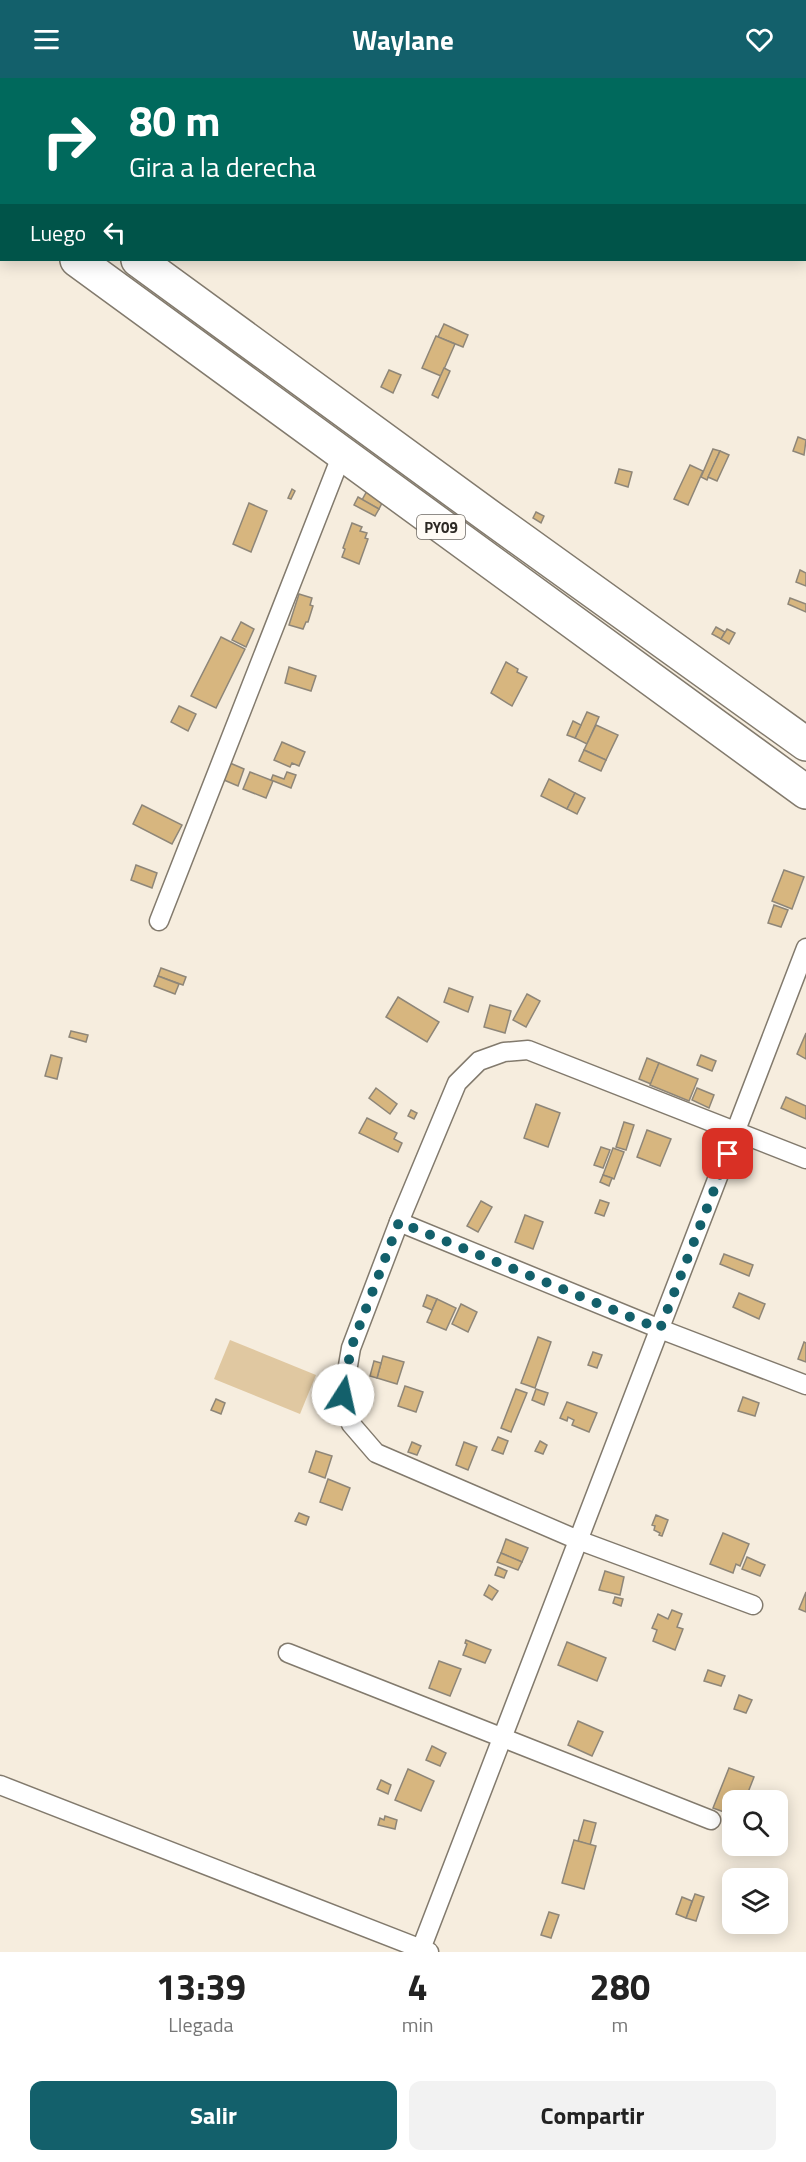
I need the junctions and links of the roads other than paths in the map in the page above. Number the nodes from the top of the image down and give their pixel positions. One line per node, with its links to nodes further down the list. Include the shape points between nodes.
1 (78, 261): 3 (highway, PY09)
2 (139, 261): 4 (highway, PY09)
3 (342, 454): 5 (highway, PY09); 6 (street)
4 (806, 744)
5 (806, 792)
6 (159, 921)
7 (806, 948): 8 (street)
8 (736, 1132): 9 (street); 10 (street, via 528,1050 504,1052 478,1061 457,1083); 11 (street)
9 (806, 1159)
10 (399, 1222): 11 (street); 13 (street, via 351,1348 343,1395 351,1424 376,1453)
11 (660, 1329): 12 (street); 13 (street)
12 (806, 1385)
13 (578, 1540): 14 (street); 16 (street)
14 (753, 1605)
15 (288, 1653): 16 (street)
16 (502, 1737): 18 (street); 19 (street)
17 (0, 1785): 19 (street)
18 (711, 1820)
19 (425, 1950)

